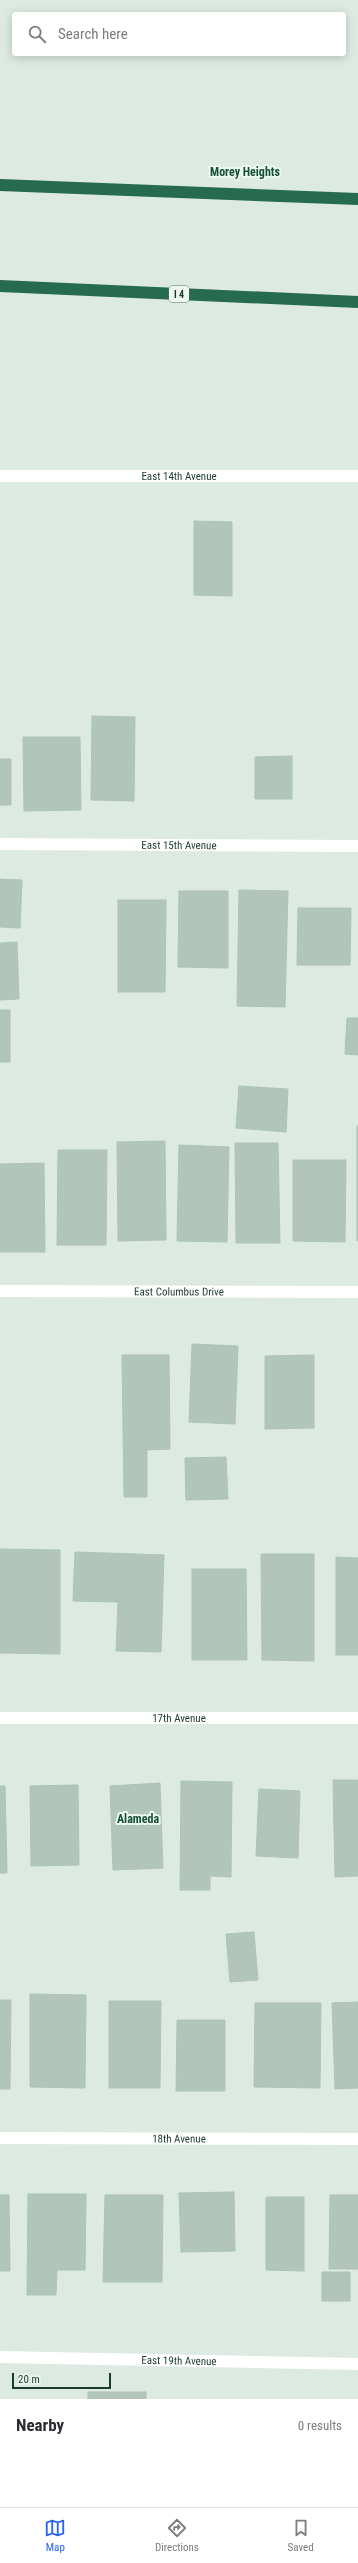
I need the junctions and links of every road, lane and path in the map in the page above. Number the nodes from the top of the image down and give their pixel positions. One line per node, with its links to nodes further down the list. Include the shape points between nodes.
1 (0, 185): 2 (highway)
2 (358, 199)
3 (0, 286): 4 (highway, I 4)
4 (358, 302)
5 (0, 476): 6 (street, East 14th Avenue)
6 (358, 476)
7 (0, 844): 8 (street, East 15th Avenue)
8 (358, 846)
9 (0, 1291): 10 (street, East Columbus Drive)
10 (358, 1292)
11 (0, 1718): 12 (street, 17th Avenue)
12 (358, 1718)
13 (0, 2138): 14 (street, 18th Avenue)
14 (358, 2139)
15 (0, 2358): 16 (street, East 19th Avenue)
16 (358, 2364)

